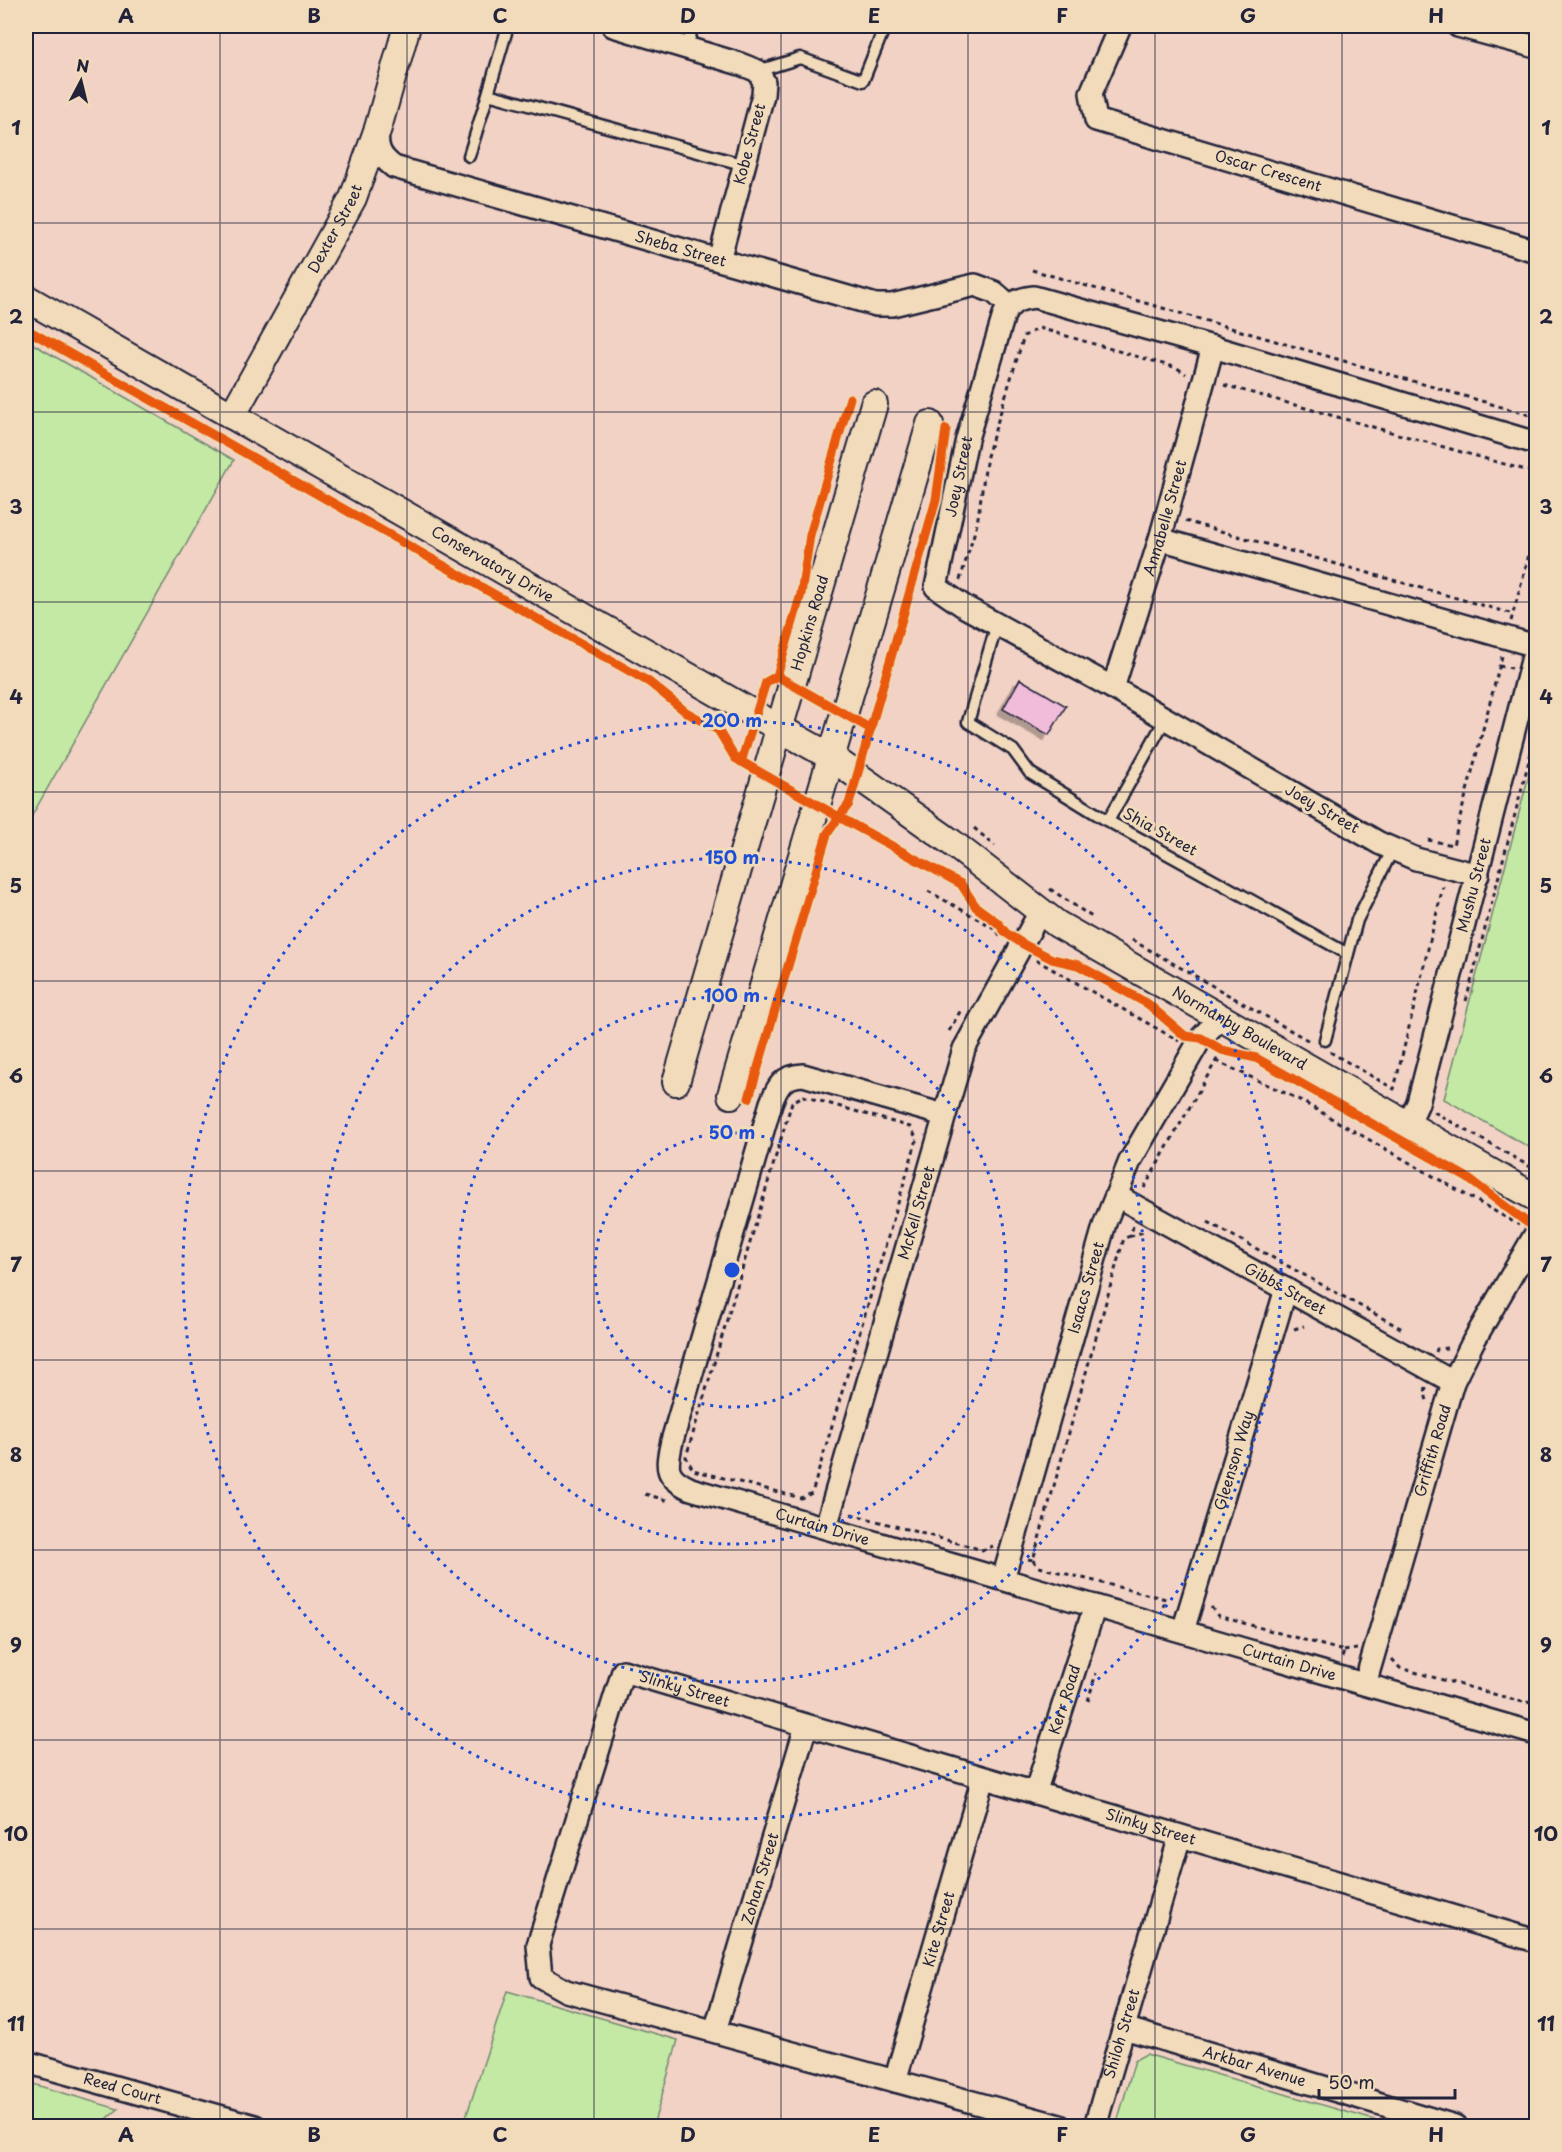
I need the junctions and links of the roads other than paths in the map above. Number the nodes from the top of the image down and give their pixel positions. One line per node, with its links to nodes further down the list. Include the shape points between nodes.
1 (407, 26): 12 (street, Dexter Street)
2 (508, 26): 11 (lane)
3 (613, 26): 8 (street)
4 (693, 26): 8 (lane)
5 (885, 26): 10 (lane, via 863,81 800,58)
6 (1120, 26): 15 (street, Oscar Crescent, via 1091,93 1096,120)
7 (1458, 26): 9 (street)
8 (687, 47): 10 (street)
9 (1536, 47)
10 (758, 71): 14 (street, Kobe Street, via 764,81 763,95)
11 (488, 94): 13 (lane); 14 (lane)
12 (378, 128): 16 (street, Sheba Street, via 376,147 393,167); 21 (street, Dexter Street, via 353,198)
13 (469, 156)
14 (745, 165): 16 (street, Kobe Street)
15 (1536, 251)
16 (719, 260): 18 (street, Sheba Street, via 876,305 892,305 975,285 994,292)
17 (26, 298): 21 (street, Conservatory Drive)
18 (1010, 305): 19 (street, via 1034,297); 25 (street, Joey Street, via 967,440 936,587)
19 (1214, 347): 23 (street); 24 (street, Annabelle Street)
20 (874, 404): 29 (street, Hopkins Road)
21 (232, 416): 29 (street, Conservatory Drive)
22 (930, 424): 30 (street)
23 (1536, 443)
24 (1160, 539): 26 (street); 27 (street, Annabelle Street)
25 (997, 624): 27 (street, Joey Street); 31 (lane, Shia Street, via 968,722 1013,750 1030,773)
26 (1536, 645): 34 (street, Mushu Street)
27 (1113, 688): 28 (street, Joey Street)
28 (1166, 718): 31 (lane); 33 (street, Joey Street)
29 (780, 728): 30 (street, Conservatory Drive); 39 (street, Hopkins Road)
30 (831, 757): 32 (street, Conservatory Drive); 40 (street)
31 (1108, 821): 36 (lane, Shia Street)
32 (951, 842): 35 (street, Normanby Boulevard)
33 (1393, 849): 34 (street, Joey Street); 36 (lane, via 1357,920)
34 (1478, 875): 41 (street, Mushu Street)
35 (1040, 912): 37 (street, Normanby Boulevard); 42 (street, McKell Street, via 964,1049)
36 (1348, 954): 38 (lane)
37 (1220, 1018): 41 (street, Normanby Boulevard); 43 (street, Isaacs Street, via 1201,1038 1130,1161)
38 (1321, 1044)
39 (676, 1082)
40 (731, 1095)
41 (1425, 1111): 44 (street, Normanby Boulevard)
42 (944, 1115): 48 (street, McKell Street); 48 (street, Curtain Drive, via 803,1075 786,1078 775,1093 672,1440 668,1472 691,1489)
43 (1116, 1196): 46 (street, Gibbs Street); 49 (street, Isaacs Street)
44 (1536, 1198)
45 (1534, 1230): 47 (street, Griffith Road)
46 (1286, 1289): 47 (street, Gibbs Street); 51 (street, Gleenson Way)
47 (1453, 1382): 52 (street, Griffith Road)
48 (835, 1530): 49 (street, Curtain Drive)
49 (1003, 1579): 50 (street, Curtain Drive)
50 (1095, 1606): 51 (street, Curtain Drive); 56 (street, Kerr Road)
51 (1183, 1631): 52 (street, Curtain Drive)
52 (1365, 1684): 54 (street, Curtain Drive)
53 (806, 1726): 55 (street, Slinky Street); 60 (street, Zohan Street); 60 (street, Slinky Street, via 623,1671 538,1945 541,1977 566,1990)
54 (1536, 1734)
55 (983, 1778): 56 (street, Slinky Street); 62 (street, Kite Street)
56 (1035, 1794): 57 (street, Slinky Street)
57 (1180, 1836): 58 (street, Slinky Street); 59 (street, Shiloh Street)
58 (1536, 1941)
59 (1124, 2028): 65 (street, Shiloh Street); 66 (street, Arkbar Avenue)
60 (715, 2031): 62 (street, Slinky Street)
61 (26, 2062): 63 (street, Reed Court)
62 (894, 2081): 64 (street, Slinky Street)
63 (255, 2127)
64 (1059, 2127)
65 (1095, 2127)
66 (1455, 2127)

